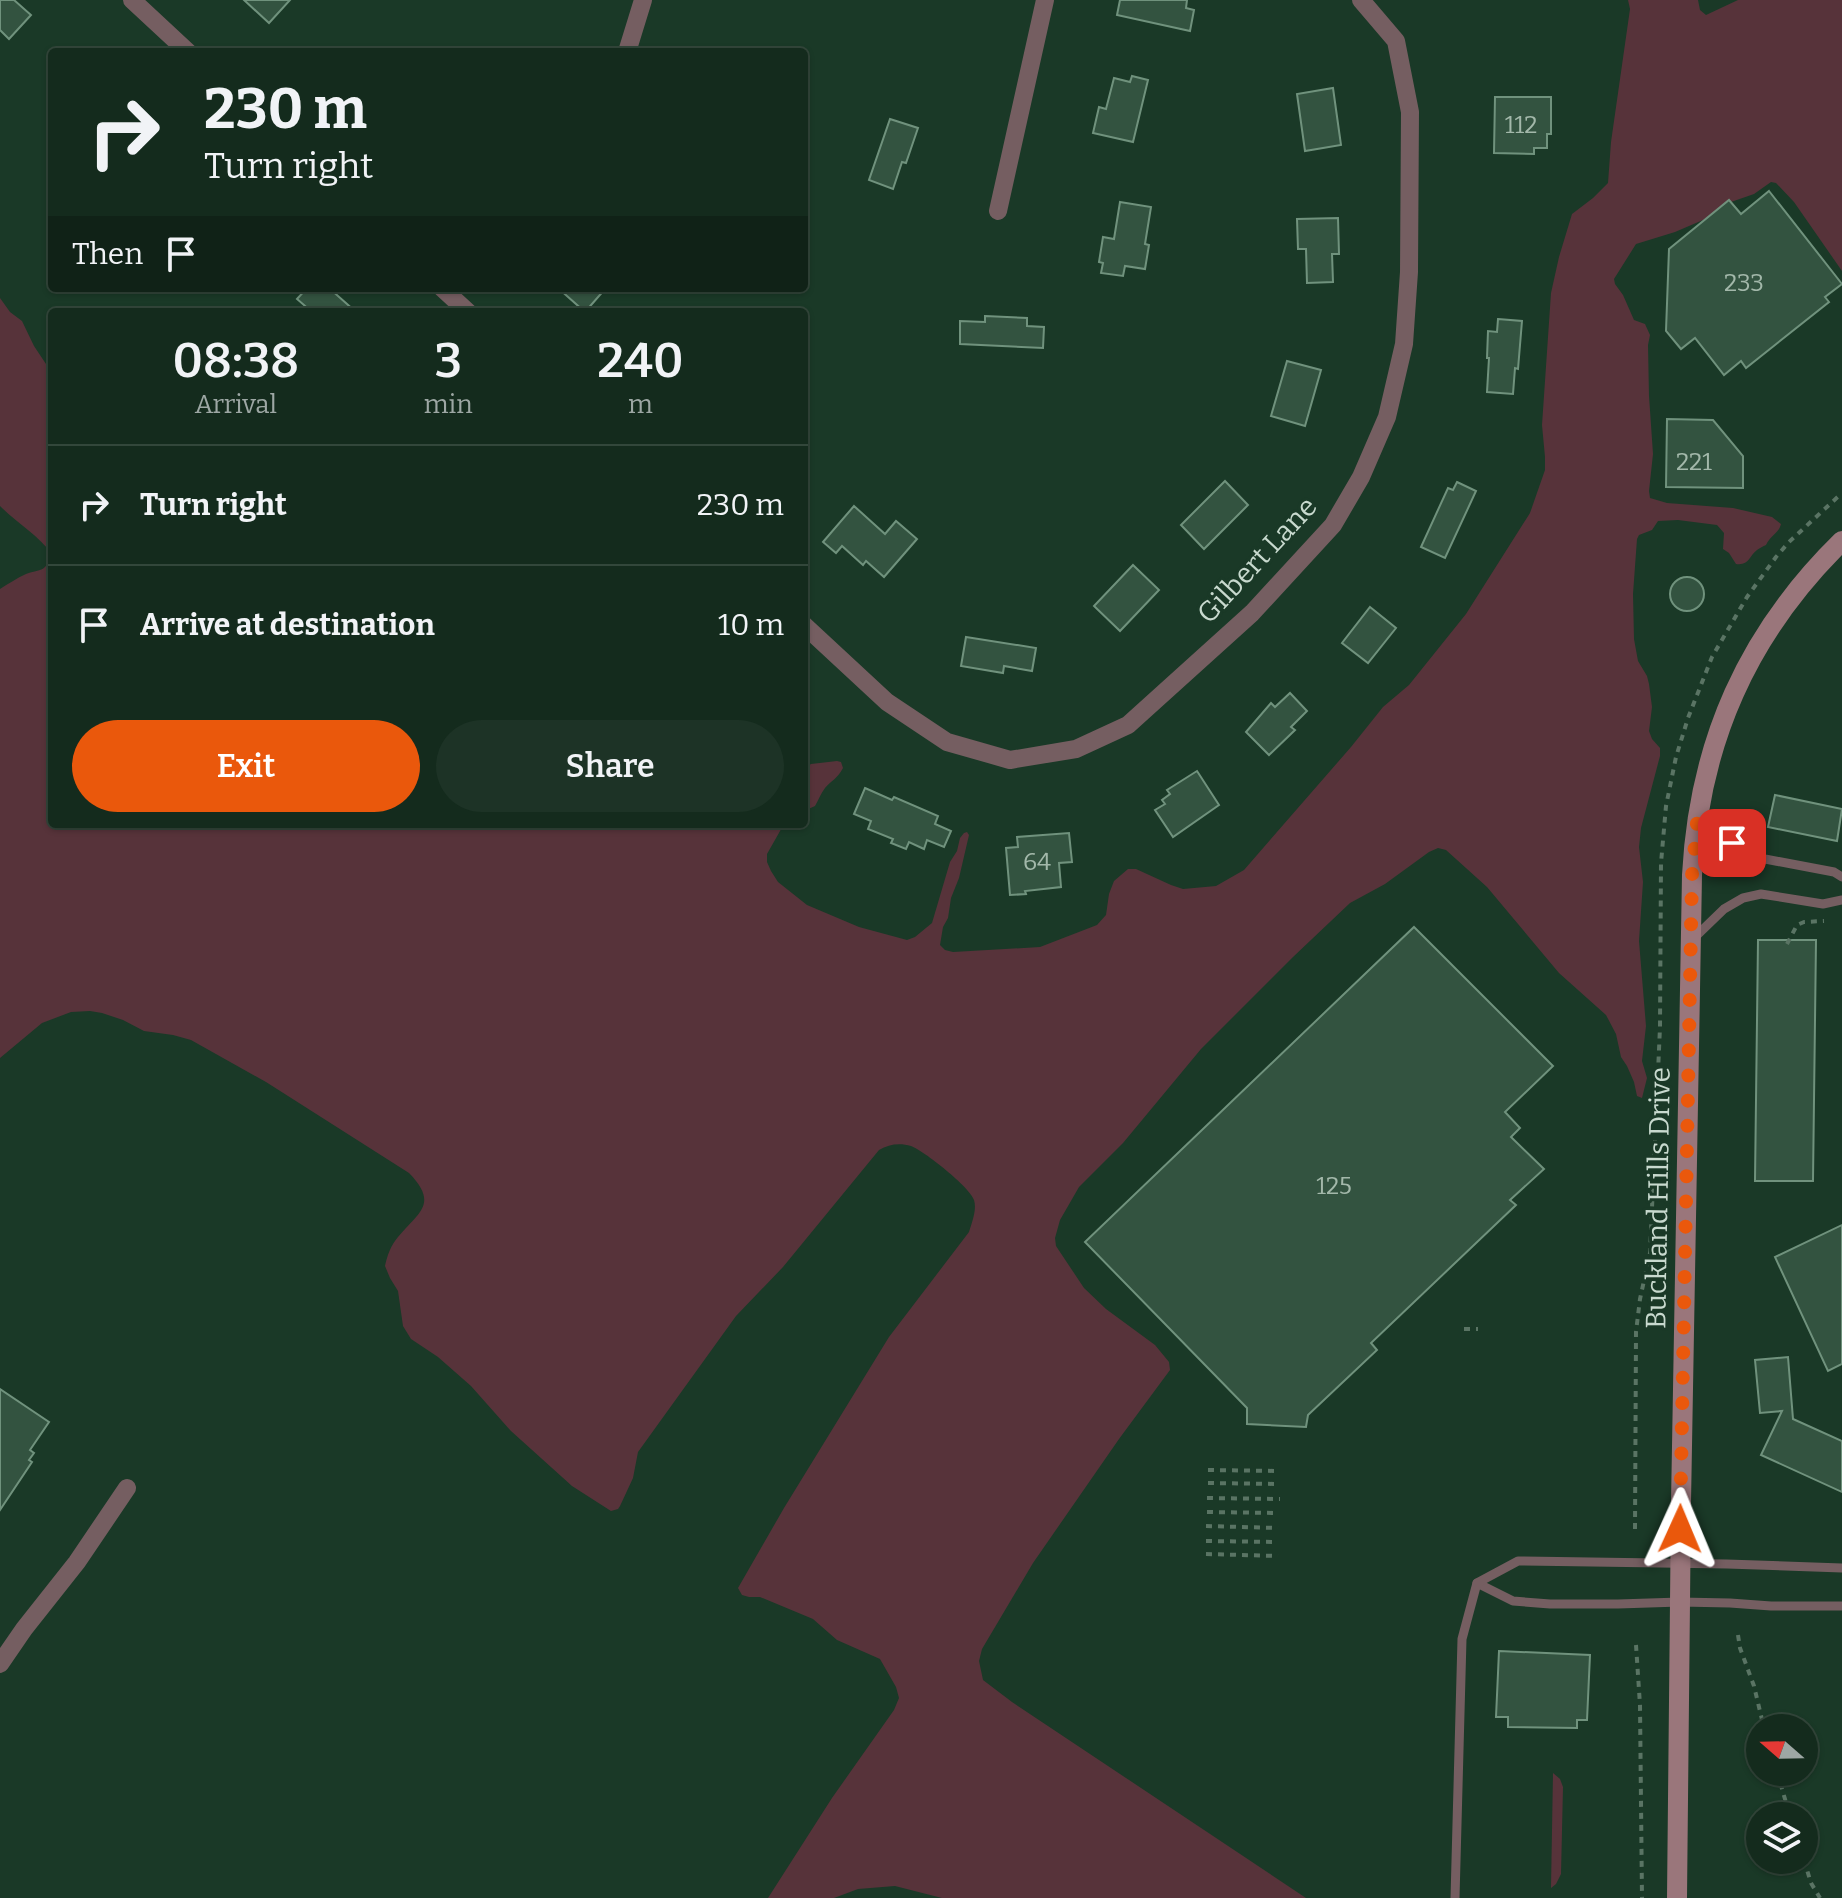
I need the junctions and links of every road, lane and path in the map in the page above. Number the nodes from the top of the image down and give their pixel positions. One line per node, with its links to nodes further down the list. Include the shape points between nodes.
1 (132, 0): 5 (street)
2 (643, 0): 6 (street)
3 (1045, 0): 7 (street)
4 (1361, 0): 11 (street, Gilbert Lane, via 1396,41 1410,112 1409,272 1404,344 1387,417 1333,525 1252,613 1128,725 1076,749 1010,760 947,742 887,702)
5 (184, 48)
6 (628, 48)
7 (998, 211)
8 (446, 292): 9 (street)
9 (464, 308)
10 (1842, 541): 12 (street, Buckland Hills Drive, via 1789,601 1746,667 1713,750)
11 (808, 629)
12 (1698, 812): 13 (lane, via 1732,843 1765,859); 16 (street, Buckland Hills Drive)
13 (1842, 877)
14 (1842, 900): 16 (lane, via 1823,904 1761,894 1743,898)
15 (1824, 921): 17 (path, via 1797,925)
16 (1691, 942): 35 (street, Buckland Hills Drive)
17 (1787, 944)
18 (1464, 1329): 19 (path)
19 (1478, 1329)
20 (1208, 1470): 21 (path)
21 (1280, 1471)
22 (1208, 1483): 23 (path)
23 (1280, 1484)
24 (127, 1488): 42 (street)
25 (1207, 1498): 26 (path)
26 (1280, 1499)
27 (1207, 1512): 28 (path)
28 (1279, 1513)
29 (1206, 1526): 30 (path)
30 (1278, 1528)
31 (1206, 1541): 32 (path)
32 (1278, 1542)
33 (1206, 1554): 34 (path)
34 (1278, 1556)
35 (1680, 1565): 36 (lane); 37 (lane, via 1518,1561); 38 (street, Buckland Hills Drive)
36 (1842, 1568)
37 (1477, 1583): 38 (lane, via 1513,1601); 45 (lane, via 1462,1639)
38 (1680, 1602): 39 (lane); 47 (street, Buckland Hills Drive)
39 (1842, 1606)
40 (1738, 1635): 43 (path)
41 (1636, 1645): 46 (path)
42 (0, 1664)
43 (1761, 1714)
44 (1808, 1874): 48 (path)
45 (1455, 1898)
46 (1642, 1898)
47 (1677, 1898)
48 (1820, 1898)

